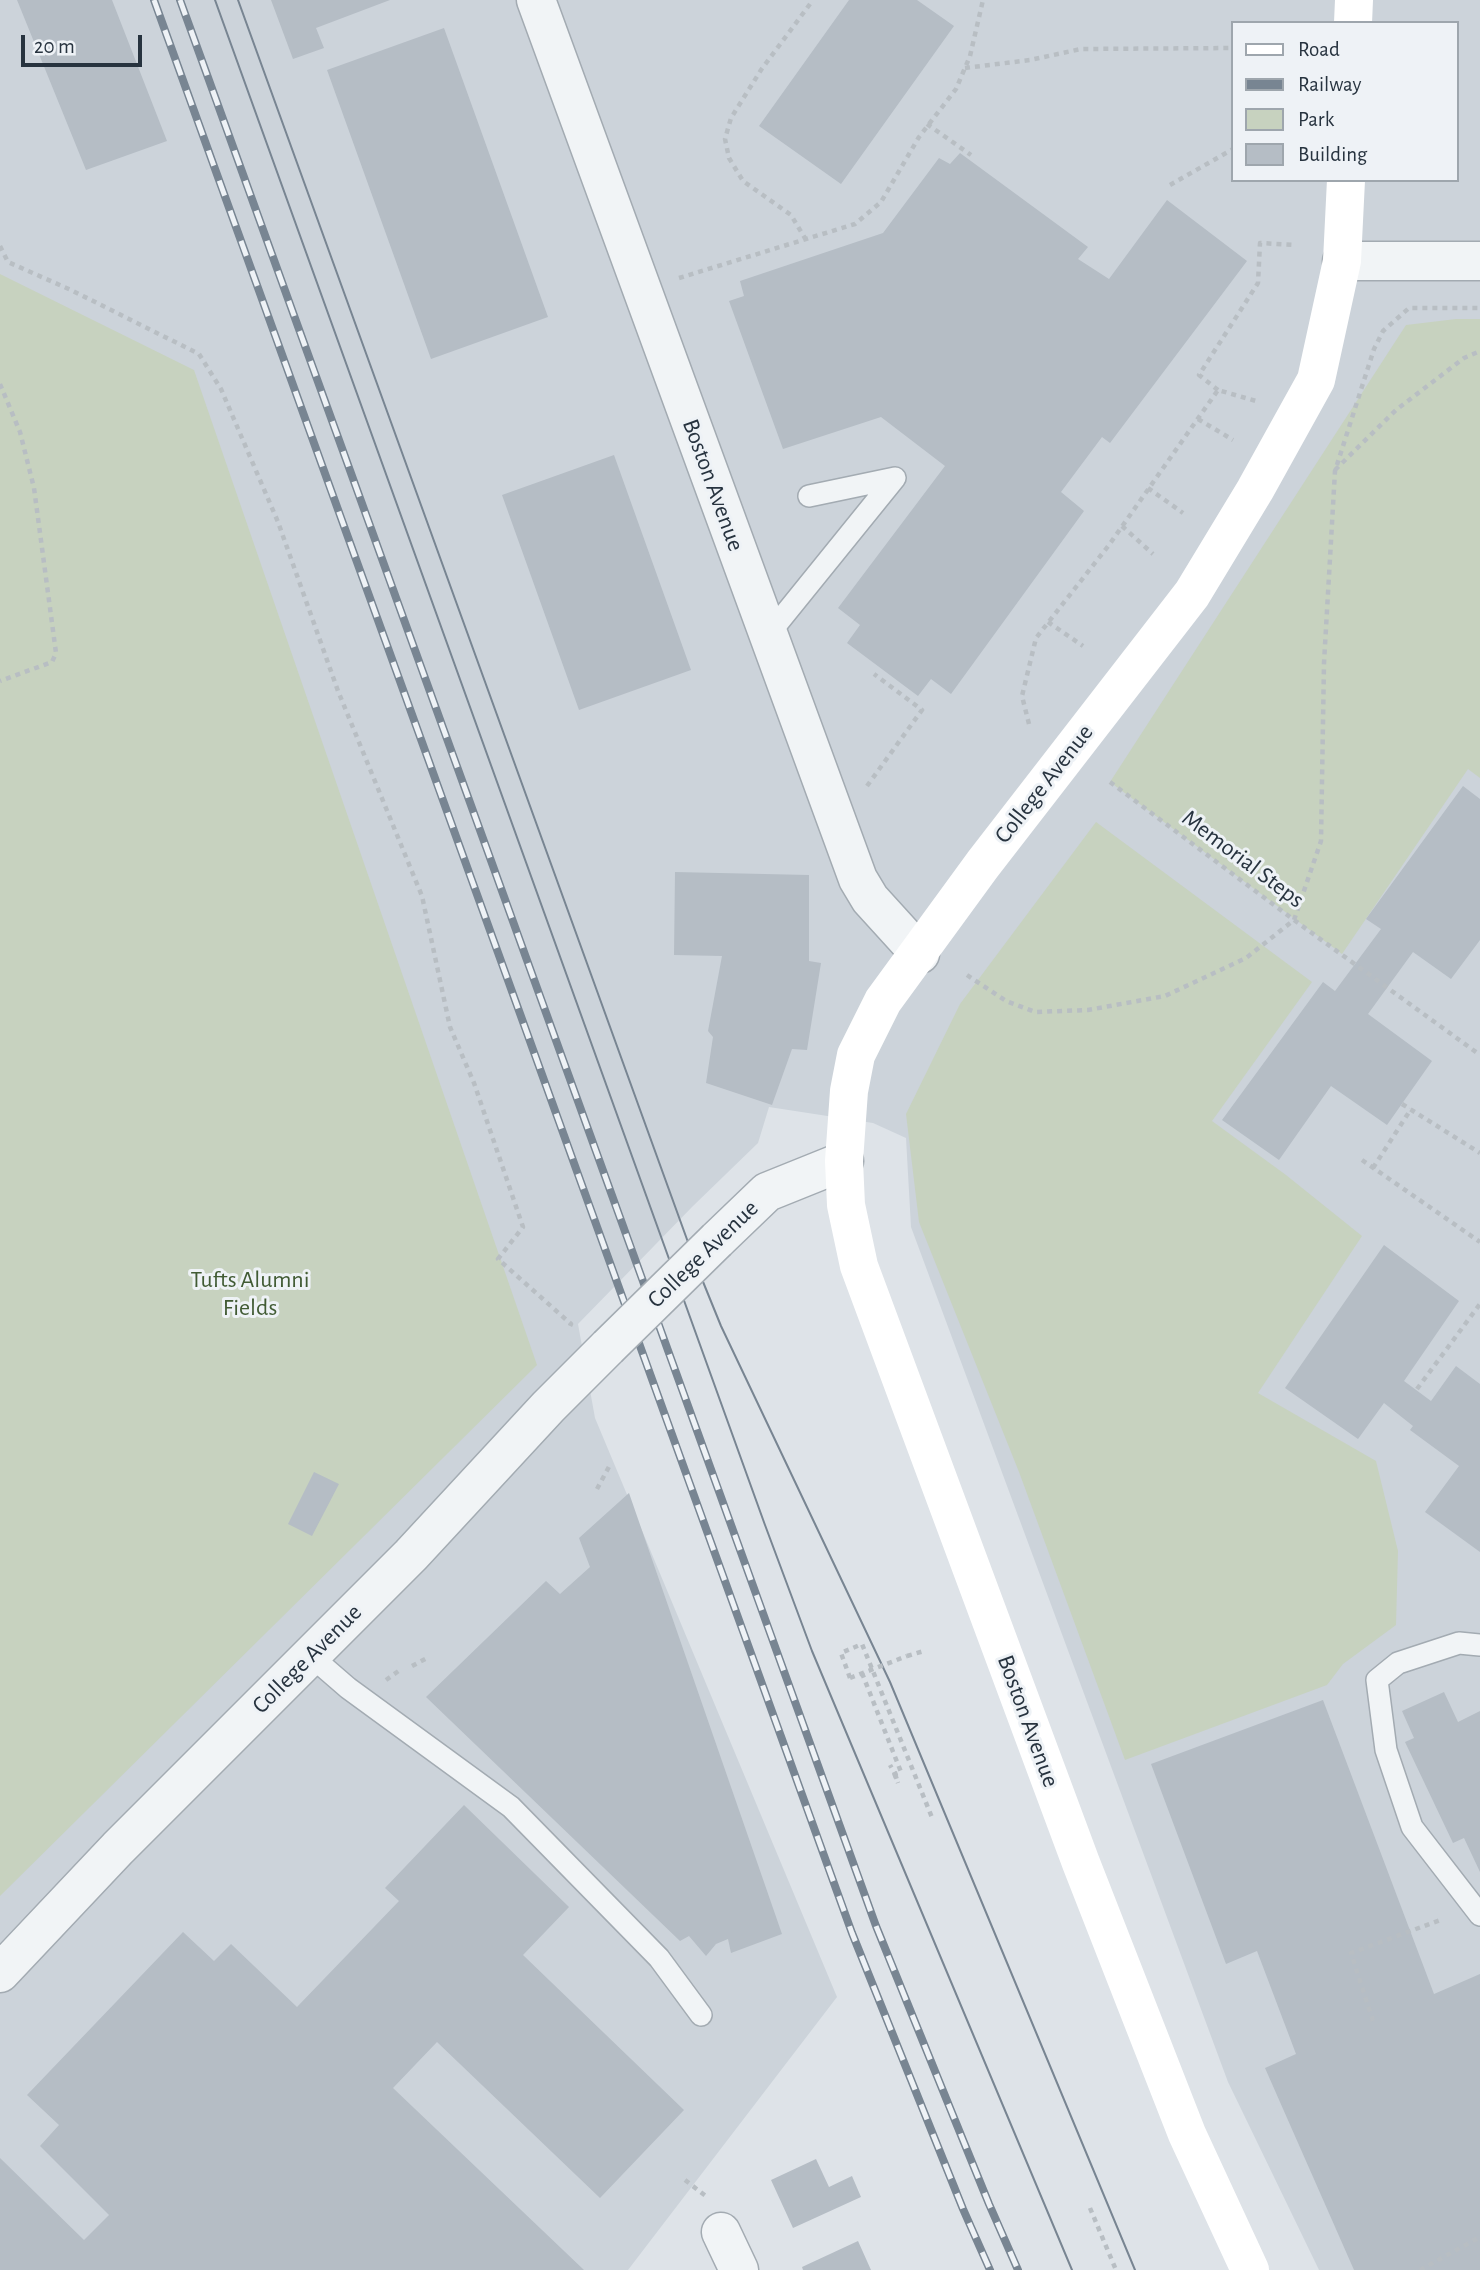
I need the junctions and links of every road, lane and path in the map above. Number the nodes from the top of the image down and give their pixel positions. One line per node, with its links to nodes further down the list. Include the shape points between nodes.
1 (536, 0): 19 (street, Boston Avenue)
2 (813, 0): 14 (path, via 761,70 731,118 725,139 729,158 743,181 791,215)
3 (976, 0): 5 (path)
4 (1354, 0): 6 (main road)
5 (982, 2): 8 (path)
6 (1353, 21)
7 (1232, 48): 8 (path, via 1081,48)
8 (964, 68): 9 (path, via 956,89)
9 (927, 124): 11 (path); 14 (path, via 881,202 855,224)
10 (1232, 150): 13 (path)
11 (971, 155)
12 (1346, 182): 17 (main road, College Avenue)
13 (1170, 185)
14 (806, 240): 19 (path)
15 (0, 246): 53 (path, via 8,262 199,354 221,389 278,522 338,691 422,896 450,1027 523,1227 498,1259 571,1324)
16 (1296, 246): 23 (path, via 1260,243 1258,283 1199,375)
17 (1342, 261): 18 (street); 42 (main road, College Avenue, via 1317,380 1192,594 983,864)
18 (1480, 261)
19 (641, 288): 34 (street, Boston Avenue)
20 (1480, 308): 27 (path, via 1409,308 1383,331)
21 (1480, 351): 27 (path, via 1396,410)
22 (0, 384): 37 (path, via 20,432 34,488 56,653 52,662)
23 (1218, 390): 24 (path); 25 (path)
24 (1256, 401)
25 (1198, 419): 26 (path); 28 (path)
26 (1233, 440)
27 (1335, 471): 41 (path, via 1324,663 1321,841)
28 (1148, 488): 30 (path); 31 (path)
29 (809, 496): 34 (lane, via 895,478)
30 (1183, 513)
31 (1122, 526): 32 (path); 33 (path)
32 (1153, 554)
33 (1048, 622): 35 (path); 38 (path, via 1036,638 1022,696)
34 (768, 635): 42 (street, Boston Avenue, via 858,879)
35 (1083, 646)
36 (873, 674): 40 (path, via 922,710)
37 (0, 681)
38 (1029, 724)
39 (1110, 782): 41 (path, Memorial Steps)
40 (866, 787)
41 (1294, 920): 43 (path, via 1246,958 1165,996 1088,1010 1035,1012 1006,1001); 44 (path, Memorial Steps)
42 (920, 954): 49 (main road, College Avenue, via 883,1001 856,1055)
43 (967, 975)
44 (1480, 1055)
45 (1402, 1104): 46 (path)
46 (1411, 1109): 47 (path); 50 (path)
47 (1480, 1153)
48 (1363, 1160): 50 (path)
49 (844, 1161): 59 (street, College Avenue, bridge, via 767,1192 548,1407); 80 (main road, Boston Avenue, via 846,1205 859,1266 1080,1863 1187,2134)
50 (1373, 1168): 51 (path)
51 (1480, 1241)
52 (1480, 1304): 54 (path)
53 (563, 1332)
54 (1417, 1390)
55 (611, 1463): 56 (path)
56 (597, 1489)
57 (1480, 1645): 70 (lane, via 1459,1643 1398,1663 1377,1680 1386,1750 1412,1827)
58 (924, 1651): 63 (path, bridge)
59 (310, 1656): 72 (street, College Avenue); 73 (lane, via 511,1807 659,1958)
60 (427, 1658): 61 (path)
61 (412, 1666)
62 (400, 1670): 64 (path)
63 (862, 1673): 66 (path, bridge, via 850,1678 841,1653 862,1644); 67 (path, via 901,1772)
64 (386, 1680)
65 (890, 1765): 67 (path, bridge)
66 (912, 1768): 67 (path); 69 (path)
67 (895, 1775): 68 (path, bridge)
68 (898, 1783)
69 (933, 1820)
70 (1480, 1915)
71 (1429, 1923): 74 (path, via 1351,1953)
72 (0, 1973)
73 (701, 2015)
74 (1373, 2021)
75 (1090, 2208): 79 (path)
76 (721, 2232): 78 (street)
77 (1480, 2237): 81 (path)
78 (739, 2270)
79 (1116, 2270)
80 (1250, 2270)
81 (1420, 2270)

